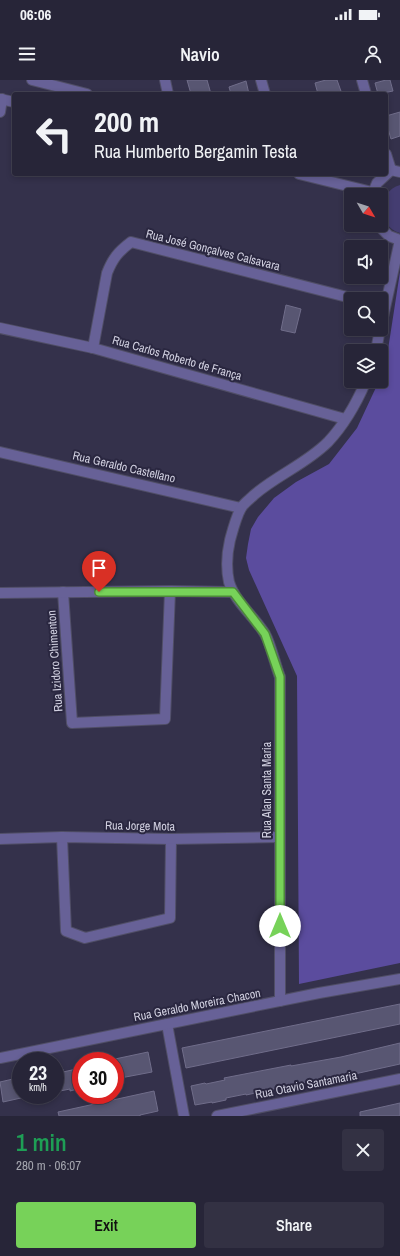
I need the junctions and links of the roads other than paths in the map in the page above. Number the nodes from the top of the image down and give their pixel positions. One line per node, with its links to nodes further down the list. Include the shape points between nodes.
1 (32, 80): 6 (street)
2 (72, 80): 6 (street)
3 (164, 80): 8 (street)
4 (261, 80): 9 (street)
5 (362, 80): 10 (street)
6 (75, 91): 7 (street)
7 (79, 92)
8 (167, 92)
9 (264, 92)
10 (365, 92)
11 (1, 99): 12 (street); 13 (street)
12 (12, 102)
13 (0, 112)
14 (388, 159): 15 (street)
15 (392, 170)
16 (307, 176): 18 (street)
17 (385, 176): 19 (street)
18 (350, 188)
19 (375, 188)
20 (385, 232): 21 (street)
21 (400, 240): 22 (street)
22 (387, 292)
23 (344, 296): 25 (street, Rua José Gonçalves Calsavara, via 131,242 118,251 107,274)
24 (0, 328): 25 (street, Rua Carlos Roberto de França)
25 (93, 348): 27 (street, Rua Carlos Roberto de França)
26 (363, 388): 27 (street)
27 (345, 419): 29 (street, via 316,453 268,484)
28 (0, 452): 29 (street, Rua Geraldo Castellano)
29 (241, 508): 32 (street, via 233,528 227,559)
30 (170, 591): 31 (street); 31 (street, Rua Izidoro Chimenton, via 165,719 72,723); 32 (street)
31 (63, 592): 33 (street)
32 (233, 592): 35 (street, Rua Alan Santa Maria, via 265,634 280,677)
33 (0, 593)
34 (62, 837): 36 (street, Rua Jorge Mota); 37 (street, Rua Jorge Mota); 37 (street, via 66,931 85,938 170,918)
35 (280, 837): 37 (street, Rua Jorge Mota); 39 (street, Rua Alan Santa Maria)
36 (0, 838)
37 (171, 839)
38 (400, 979): 39 (street, Rua Geraldo Moreira Chacon)
39 (280, 1001): 40 (street, Rua Geraldo Moreira Chacon)
40 (167, 1024): 41 (street, Rua Geraldo Moreira Chacon); 43 (street)
41 (0, 1058)
42 (400, 1079): 44 (street, Rua Otavio Santamaria)
43 (184, 1116)
44 (217, 1116)

